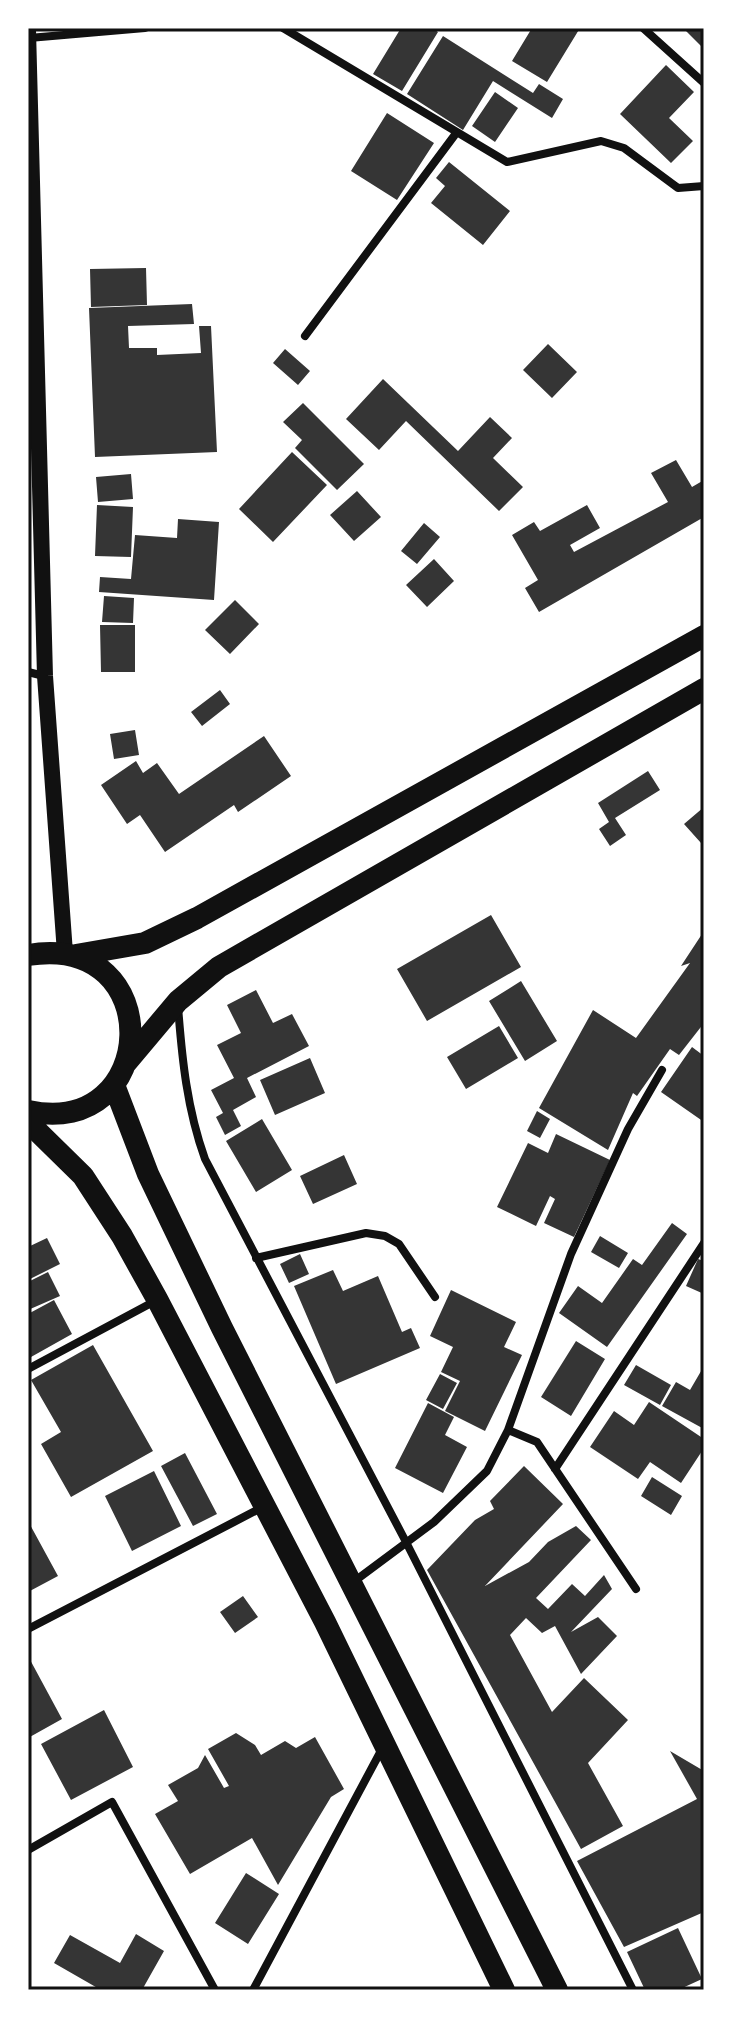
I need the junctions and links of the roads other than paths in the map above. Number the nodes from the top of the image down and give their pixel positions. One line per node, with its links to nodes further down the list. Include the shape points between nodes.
1 (145, 28): 5 (street)
2 (283, 28): 7 (street)
3 (643, 28): 6 (street)
4 (28, 30): 5 (main road)
5 (28, 38): 11 (main road)
6 (704, 83)
7 (457, 132): 8 (street, via 507,162 601,141 624,148 678,188); 9 (street)
8 (704, 186)
9 (305, 336)
10 (704, 636): 13 (highway, via 197,918 145,943)
11 (36, 674): 13 (main road)
12 (704, 689): 15 (highway, via 219,967)
13 (70, 954): 14 (highway); 16 (highway, via 96,965 124,998 131,1031)
14 (28, 955)
15 (178, 1001): 16 (highway); 22 (street, via 193,1125)
16 (126, 1063): 18 (highway)
17 (662, 1070): 26 (street, via 628,1129 571,1254)
18 (114, 1085): 19 (highway, via 82,1108); 30 (highway, via 148,1174)
19 (28, 1111)
20 (28, 1122): 24 (highway, via 83,1176)
21 (704, 1243): 27 (street)
22 (256, 1258): 23 (street, via 366,1233 385,1236 399,1244); 29 (street)
23 (435, 1297)
24 (157, 1299): 25 (street); 28 (highway)
25 (28, 1369)
26 (508, 1430): 27 (street, via 537,1442); 29 (street, via 487,1471)
27 (555, 1469): 31 (street)
28 (264, 1506): 32 (street); 33 (highway)
29 (406, 1542): 30 (street); 39 (street)
30 (352, 1584): 38 (highway)
31 (636, 1589)
32 (28, 1629)
33 (383, 1747): 36 (street); 37 (highway)
34 (28, 1850): 35 (street, via 112,1802)
35 (215, 1990)
36 (253, 1990)
37 (504, 1990)
38 (557, 1990)
39 (633, 1990)

